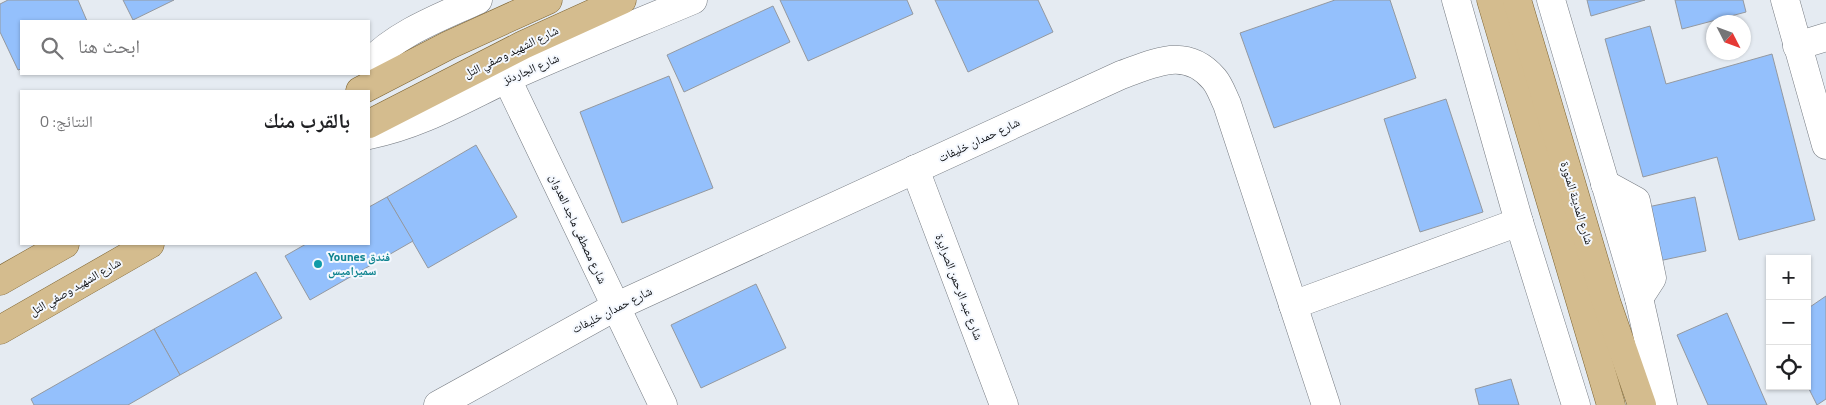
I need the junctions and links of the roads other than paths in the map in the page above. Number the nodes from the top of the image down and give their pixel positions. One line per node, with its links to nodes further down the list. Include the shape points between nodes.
1 (478, 0): 12 (street, via 401,38 377,54)
2 (548, 0): 12 (main road, via 449,45)
3 (622, 0): 17 (main road, شارع الشهيد وصفي التل, via 523,45)
4 (693, 0): 14 (street, شارع الجاردنز)
5 (1456, 0): 21 (street)
6 (1491, 0): 33 (main road, شارع المدينة المنورة)
7 (1517, 0): 34 (main road, شارع المدينة المنورة, via 1607,304)
8 (1551, 0): 35 (street, via 1639,298)
9 (1785, 0): 11 (street)
10 (1826, 37): 11 (street)
11 (1797, 46): 19 (street)
12 (380, 69): 16 (main road)
13 (358, 75): 15 (street)
14 (507, 79): 18 (street, شارع الجاردنز, via 434,115); 26 (street, شارع مصطفى ماجد العدوان)
15 (347, 90)
16 (361, 90)
17 (370, 123)
18 (370, 135)
19 (1826, 146)
20 (914, 169): 25 (street, شارع حمدان خليفات, via 1121,75 1162,60 1181,58 1198,65 1215,80 1226,104); 26 (street, شارع حمدان خليفات); 30 (street, شارع عبد الرحمن الصرايرة)
21 (1519, 222): 25 (street); 32 (street)
22 (63, 245): 24 (main road)
23 (148, 245): 27 (main road, شارع الشهيد وصفي التل)
24 (0, 281)
25 (1293, 305): 31 (street, شارع حمدان خليفات)
26 (615, 307): 28 (street, شارع حمدان خليفات); 29 (street, شارع مصطفى ماجد العدوان)
27 (0, 330)
28 (438, 405)
29 (663, 405)
30 (1004, 405)
31 (1326, 405)
32 (1576, 405)
33 (1611, 405)
34 (1642, 405)
35 (1663, 405)

